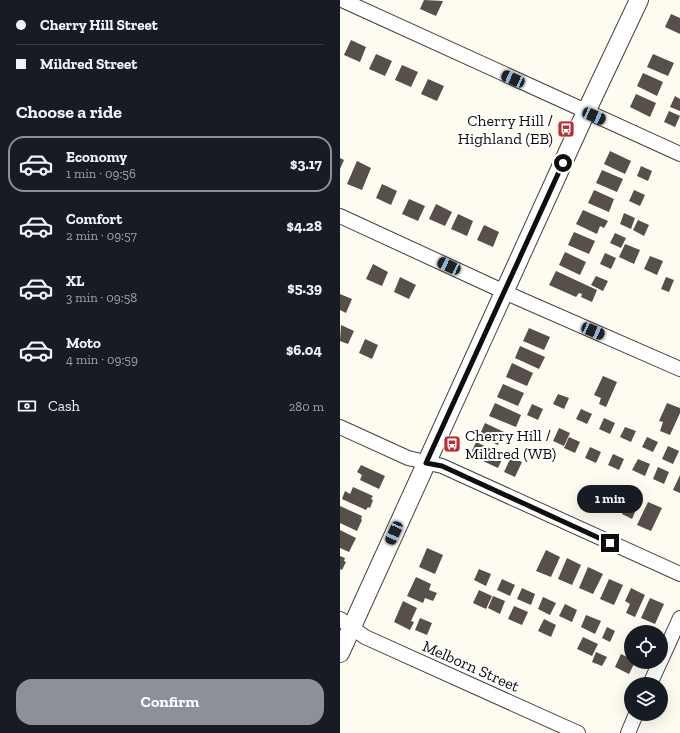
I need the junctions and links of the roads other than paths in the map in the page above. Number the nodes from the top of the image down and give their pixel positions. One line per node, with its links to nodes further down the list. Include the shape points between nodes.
1 (342, 0): 3 (street)
2 (639, 0): 3 (street)
3 (586, 112): 4 (street); 6 (street)
4 (680, 154)
5 (340, 216): 6 (street)
6 (505, 292): 7 (street); 9 (street)
7 (680, 369)
8 (340, 428): 9 (street, via 408,458)
9 (426, 463): 10 (street, via 442,466); 12 (street)
10 (680, 574)
11 (680, 618): 13 (street)
12 (346, 623): 14 (street); 16 (street, Melborn Street, via 365,637)
13 (668, 644)
14 (340, 653)
15 (633, 721): 17 (street)
16 (578, 733)
17 (628, 733)

